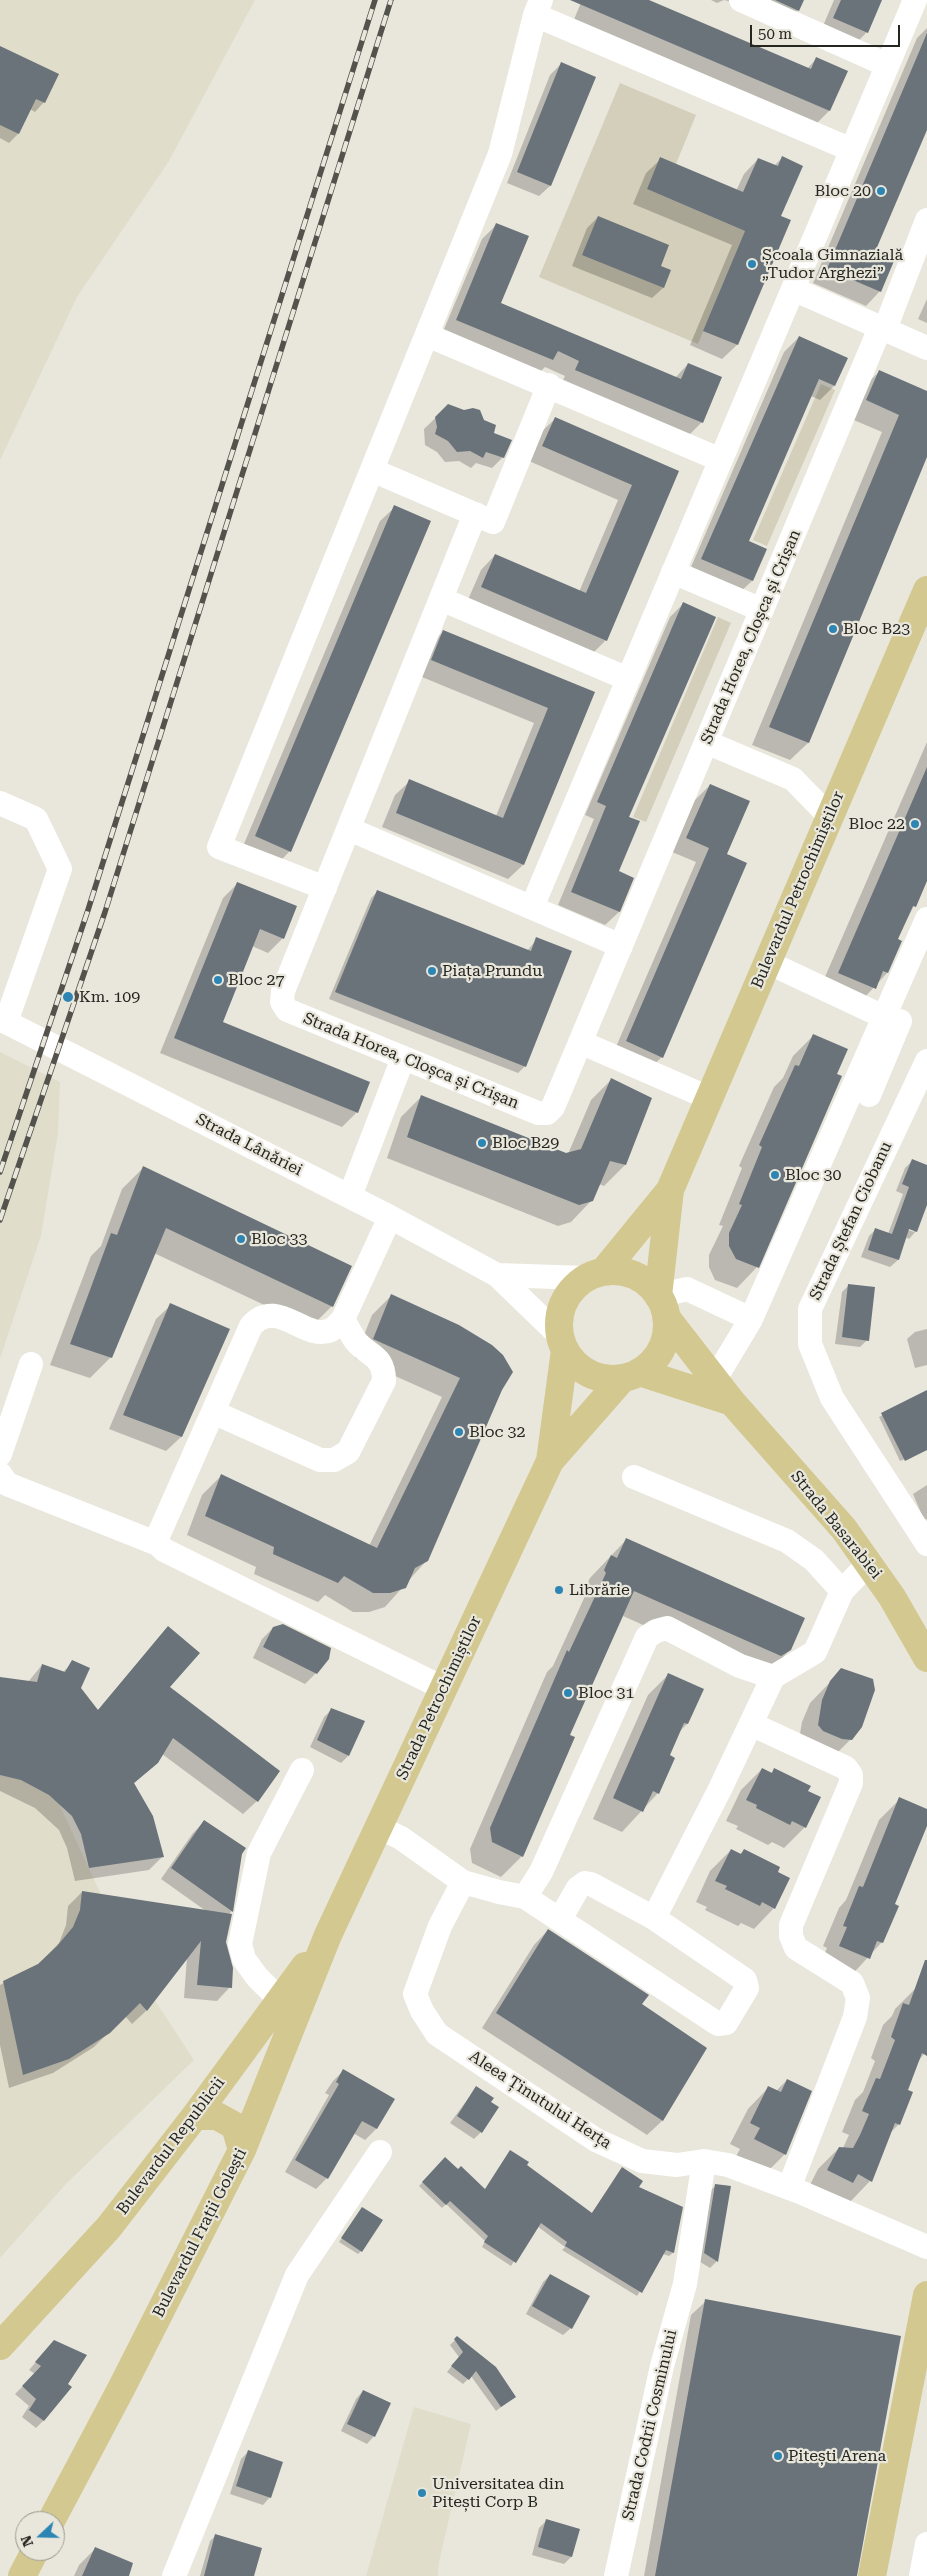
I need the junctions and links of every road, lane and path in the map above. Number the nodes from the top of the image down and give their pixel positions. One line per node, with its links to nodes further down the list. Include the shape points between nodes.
1 (741, 0): 4 (street)
2 (915, 0): 4 (street)
3 (538, 7): 5 (street); 9 (street, via 500,154)
4 (887, 65): 5 (street)
5 (852, 150): 7 (street)
6 (927, 220): 8 (street, Strada Horea, Cloșca și Crișan)
7 (793, 289): 8 (street); 12 (street)
8 (882, 329): 10 (street); 18 (street, Strada Horea, Cloșca și Crișan)
9 (427, 335): 11 (street); 13 (street)
10 (927, 348)
11 (549, 386): 12 (street); 14 (street, via 493,522)
12 (721, 460): 15 (street)
13 (372, 470): 14 (street); 24 (street, via 219,847)
14 (475, 514): 17 (street, Strada Horea, Cloșca și Crișan)
15 (673, 572): 18 (street); 19 (street)
16 (927, 590): 22 (main road, Bulevardul Petrochimiștilor)
17 (441, 599): 19 (street); 23 (street, Strada Horea, Cloșca și Crișan)
18 (762, 610): 20 (street, Strada Horea, Cloșca și Crișan)
19 (628, 679): 25 (street)
20 (706, 742): 22 (street, via 793,779); 27 (street, Strada Horea, Cloșca și Crișan)
21 (0, 803): 31 (street, via 36,819 60,869)
22 (830, 817): 29 (main road, Bulevardul Petrochimiștilor)
23 (349, 829): 24 (street, Strada Horea, Cloșca și Crișan); 25 (street)
24 (325, 888): 33 (street, Strada Horea, Cloșca și Crișan, via 282,1002 287,1010)
25 (532, 907): 27 (street)
26 (927, 920): 30 (street)
27 (621, 946): 32 (street, Strada Horea, Cloșca și Crișan)
28 (927, 958): 35 (street)
29 (767, 962): 30 (street); 36 (main road, Bulevardul Petrochimiștilor)
30 (884, 1016): 44 (street)
31 (3, 1021): 38 (street, Strada Lânăriei)
32 (580, 1042): 33 (street, Strada Horea, Cloșca și Crișan, via 553,1107 547,1113 538,1113); 36 (street)
33 (403, 1058): 38 (street)
34 (924, 1080): 56 (street, Strada Ștefan Ciobanu, via 810,1309 810,1344 832,1398)
35 (868, 1095)
36 (709, 1098): 37 (main road, Bulevardul Petrochimiștilor)
37 (670, 1190): 41 (main road, Bulevardul Petrochimiștilor); 42 (main road, Bulevardul Petrochimiștilor)
38 (350, 1196): 39 (street, Strada Lânăriei)
39 (390, 1217): 40 (street, Strada Lânăriei); 43 (street)
40 (497, 1275): 41 (street); 45 (street)
41 (595, 1275): 42 (main road, via 619,1272 634,1276 647,1284); 45 (main road, via 573,1289 564,1303 559,1319)
42 (662, 1306): 44 (street, via 687,1289); 47 (main road, via 666,1333 661,1349 652,1362); 48 (main road, Strada Basarabiei)
43 (343, 1319): 50 (street, via 332,1330 321,1332 272,1314 258,1318 251,1326); 50 (street, via 356,1342 374,1355 384,1368 384,1381 348,1452 334,1460 320,1460)
44 (751, 1319): 48 (street)
45 (562, 1343): 47 (main road, via 575,1364 589,1374 605,1379); 52 (main road, Strada Petrochimiștilor)
46 (30, 1364): 51 (street)
47 (631, 1376): 49 (main road); 52 (main road, Strada Petrochimiștilor)
48 (715, 1378): 49 (main road, Strada Basarabiei)
49 (732, 1402): 57 (main road, Strada Basarabiei)
50 (213, 1412): 55 (street, via 158,1536)
51 (0, 1454)
52 (550, 1461): 61 (main road, Strada Petrochimiștilor)
53 (0, 1474): 55 (street, via 7,1484)
54 (634, 1477): 58 (street, via 787,1541 814,1560)
55 (158, 1544): 61 (street, via 164,1550)
56 (927, 1544)
57 (870, 1563): 58 (street); 59 (main road, Strada Basarabiei)
58 (842, 1591): 60 (street, via 814,1652)
59 (927, 1658)
60 (773, 1677): 62 (street); 66 (street, via 740,1666 667,1628 656,1630 647,1637 541,1872)
61 (444, 1688): 64 (main road, Strada Petrochimiștilor)
62 (751, 1724): 67 (street); 75 (street, via 846,1768 850,1775 850,1784 791,1925 791,1936 796,1948 852,1983 858,1998 855,2017)
63 (302, 1770): 70 (street, via 259,1853 240,1944 244,1959 256,1977)
64 (378, 1828): 65 (street, via 401,1838); 69 (main road, Strada Petrochimiștilor)
65 (463, 1882): 66 (street); 74 (street, Aleea Ținutului Herța, via 440,1926 415,1994 437,2034 596,2140 642,2161 677,2165)
66 (525, 1897): 68 (street)
67 (654, 1918): 68 (street, via 585,1883 578,1888); 68 (street, via 745,1980 747,1988 726,2023 718,2024)
68 (560, 1919)
69 (328, 1935): 70 (main road, Bulevardul Republicii); 72 (main road, Bulevardul Frații Golești)
70 (280, 2000): 71 (main road, Bulevardul Republicii)
71 (195, 2116): 72 (main road, via 217,2116 235,2126); 78 (main road, Bulevardul Republicii, via 109,2227)
72 (242, 2150): 79 (main road, Bulevardul Frații Golești)
73 (380, 2152): 83 (street, via 297,2275)
74 (704, 2161): 75 (street, Aleea Ținutului Herța, via 728,2165); 84 (street, Strada Codrii Cosminului, via 686,2274 660,2375)
75 (789, 2188): 76 (street, Aleea Ținutului Herța)
76 (927, 2247)
77 (927, 2295): 85 (main road)
78 (0, 2346)
79 (56, 2511)
80 (927, 2544): 86 (street)
81 (30, 2561): 82 (main road)
82 (22, 2576)
83 (174, 2576)
84 (616, 2576)
85 (872, 2576)
86 (921, 2576)

